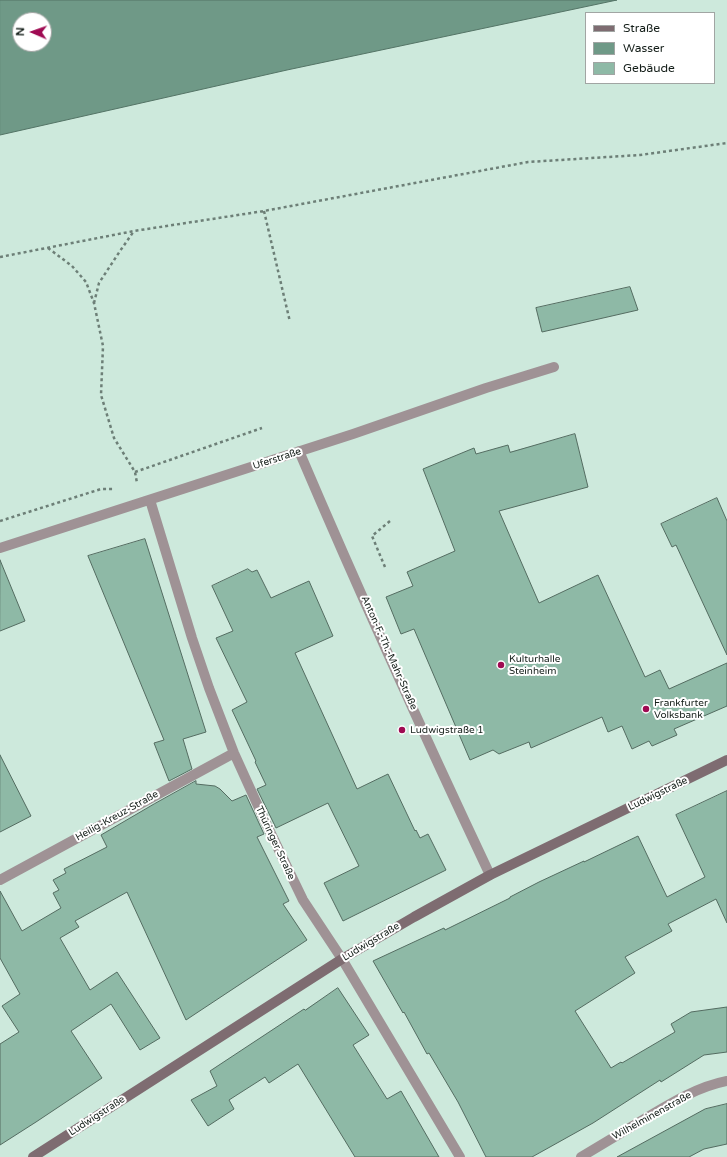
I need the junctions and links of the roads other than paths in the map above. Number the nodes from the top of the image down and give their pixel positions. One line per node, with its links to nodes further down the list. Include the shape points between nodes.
1 (554, 367): 2 (street, Uferstraße)
2 (299, 451): 3 (street, Uferstraße); 7 (street, Anton-F.-Th.-Mahr-Straße)
3 (150, 500): 4 (street, Uferstraße); 5 (street, Thüringer Straße, via 192,638)
4 (0, 548)
5 (234, 753): 8 (street, Heilig-Kreuz-Straße); 9 (street, Thüringer Straße, via 303,900)
6 (727, 760): 7 (main road, Ludwigstraße)
7 (490, 875): 9 (main road, Ludwigstraße)
8 (0, 880)
9 (342, 959): 11 (main road, Ludwigstraße); 12 (street, Thüringer Straße)
10 (727, 1080): 13 (street, Wilhelminenstraße, via 705,1087 661,1109)
11 (33, 1157)
12 (460, 1157)
13 (581, 1157)

